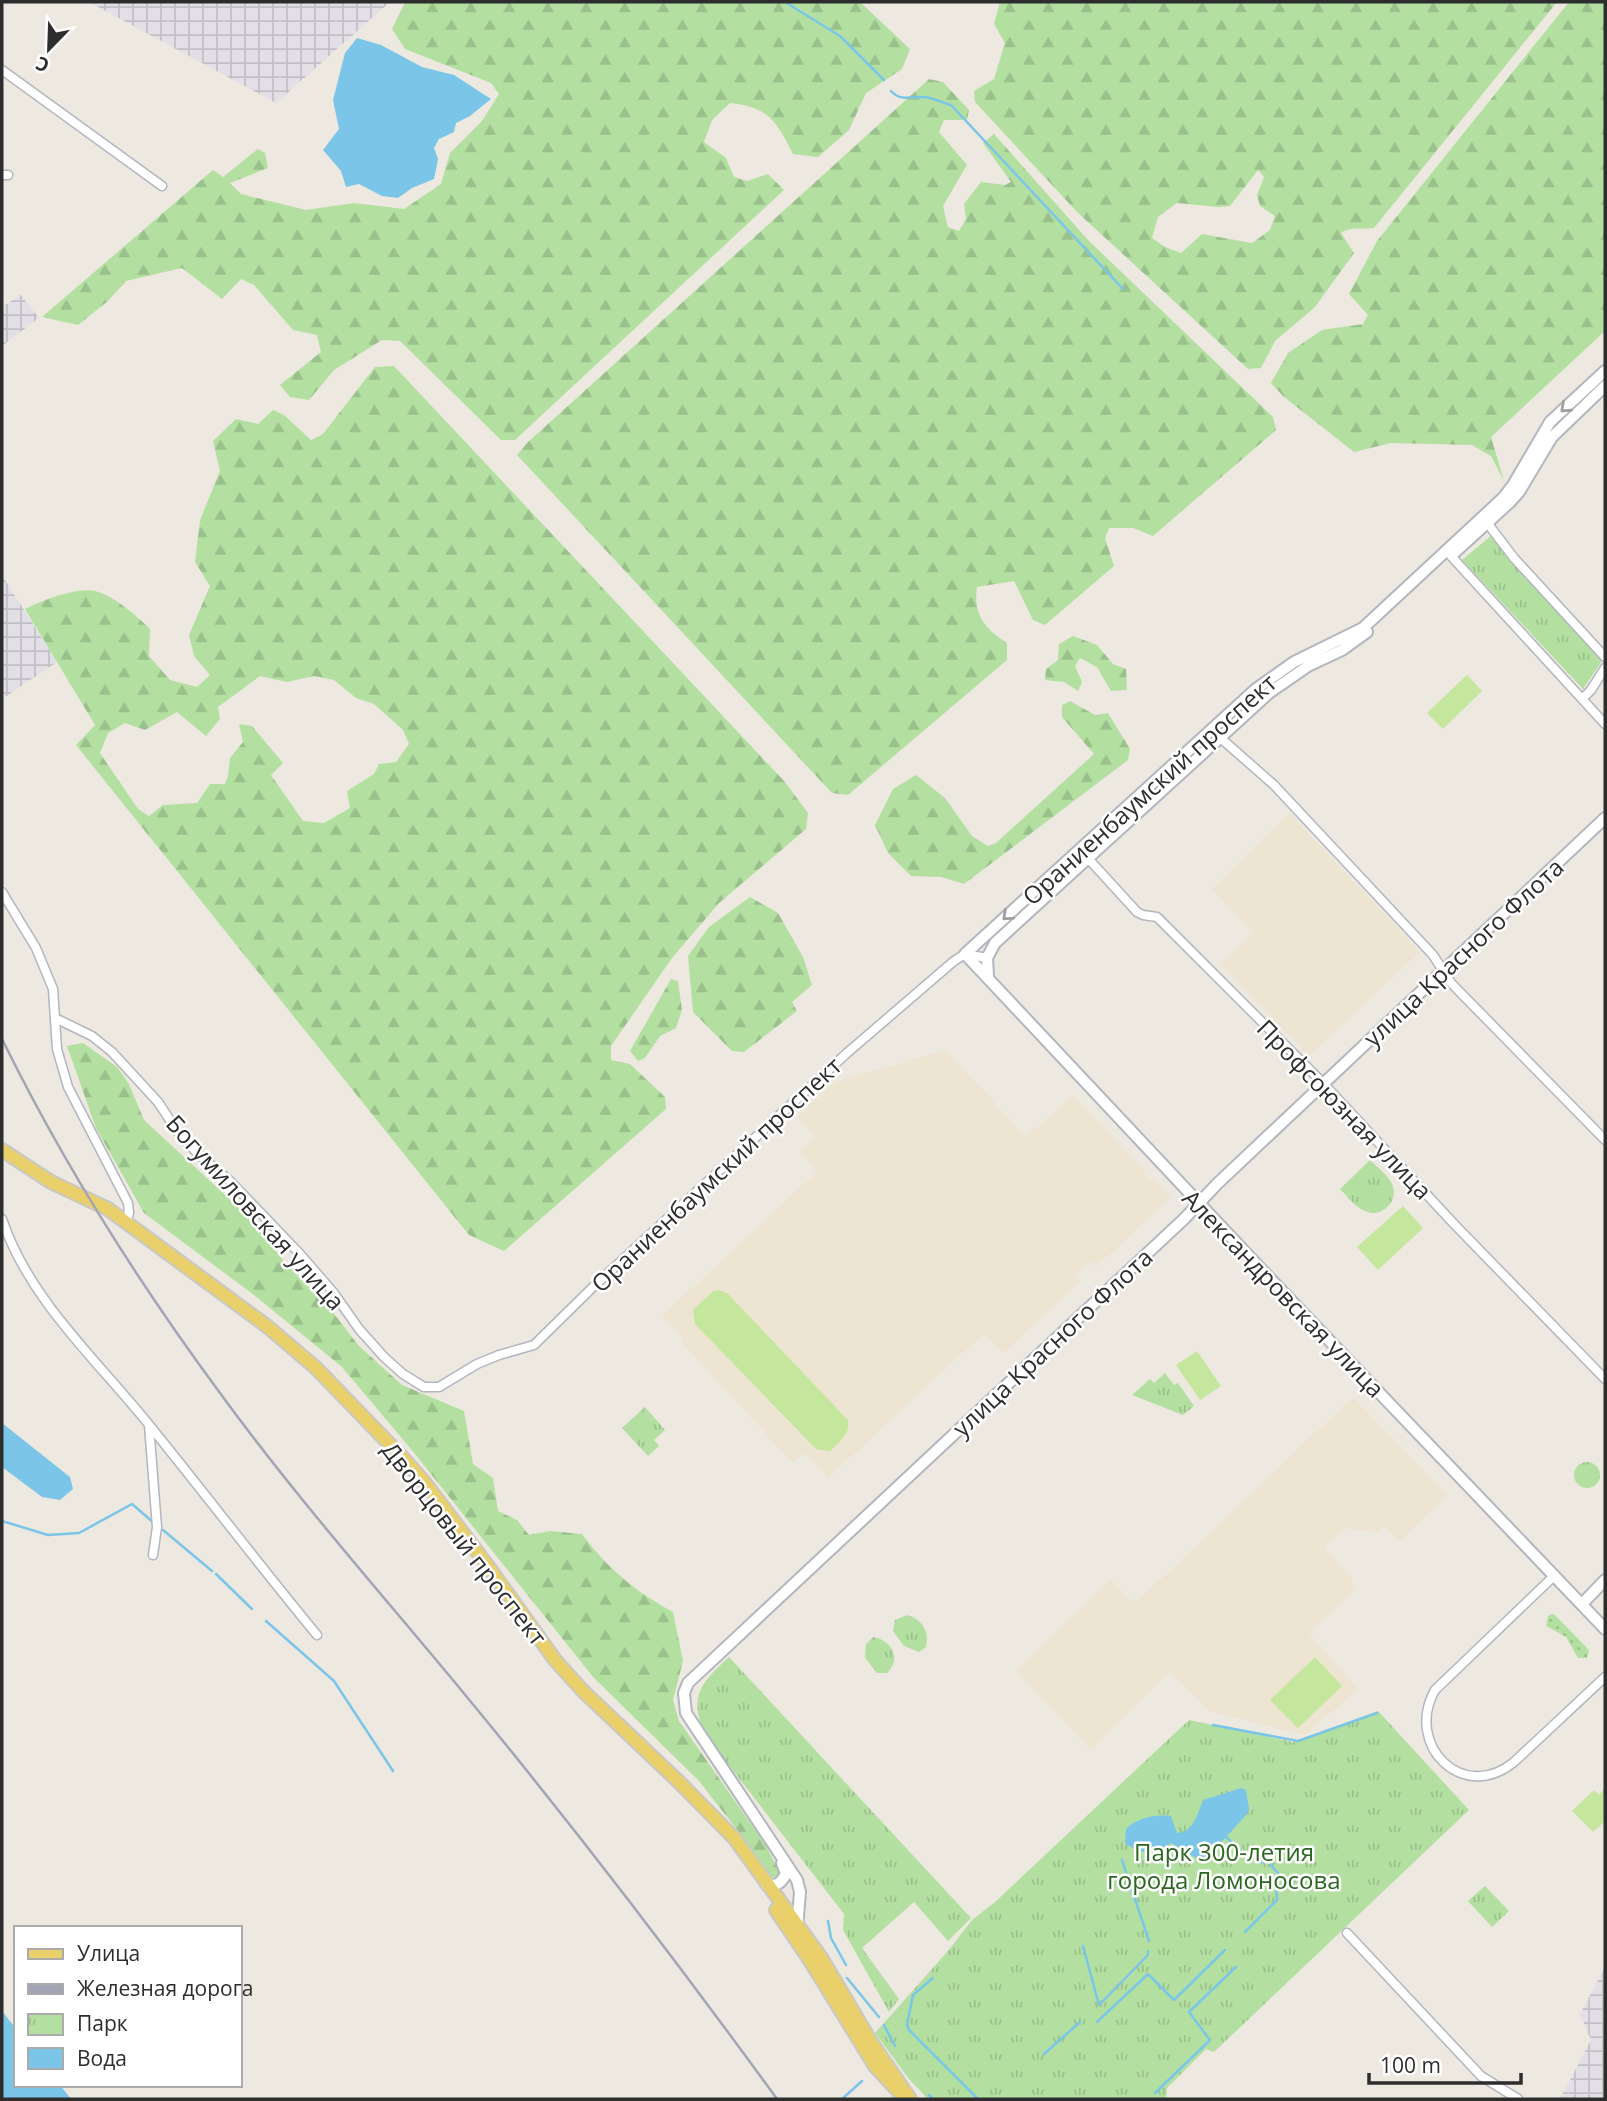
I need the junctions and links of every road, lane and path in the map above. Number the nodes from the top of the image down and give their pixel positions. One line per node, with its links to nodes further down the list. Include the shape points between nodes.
1 (2, 70): 2 (street)
2 (162, 186)
3 (1605, 371): 5 (main road, Ораниенбаумский проспект, one-way to 5, via 1550,422 1513,485)
4 (1605, 386): 5 (main road, Ораниенбаумский проспект, via 1552,438 1519,492)
5 (1485, 521): 6 (main road, Ораниенбаумский проспект); 7 (street); 11 (main road, Ораниенбаумский проспект, via 1363,628 1256,689)
6 (1451, 556): 9 (street); 11 (main road, Ораниенбаумский проспект, via 1357,641 1292,676)
7 (1605, 657)
8 (1605, 668): 9 (street)
9 (1582, 699): 10 (street)
10 (1605, 724)
11 (1216, 734): 13 (main road, Ораниенбаумский проспект); 17 (street, via 1274,785)
12 (1605, 818): 17 (main road, улица Красного Флота)
13 (1084, 854): 15 (main road, Ораниенбаумский проспект, one-way to 15); 16 (main road, Ораниенбаумский проспект, via 995,943); 20 (street, Профсоюзная улица, via 1137,912 1157,917)
14 (2, 892): 19 (street, via 36,948 53,989)
15 (965, 954): 16 (street); 18 (main road, Александровская улица); 26 (street, Ораниенбаумский проспект, via 847,1053 534,1345 499,1355)
16 (987, 958): 18 (main road)
17 (1443, 970): 20 (main road, улица Красного Флота); 21 (street)
18 (988, 976): 23 (main road, Александровская улица)
19 (57, 1019): 25 (street, via 58,1049 68,1087 128,1203); 26 (street, Богумиловская улица, via 112,1052 158,1102 177,1131 300,1254 359,1329 403,1374 424,1387 439,1387)
20 (1323, 1083): 23 (main road, улица Красного Флота); 27 (street, Профсоюзная улица)
21 (1605, 1140)
22 (2, 1153): 25 (main road, Дворцовый проспект)
23 (1199, 1204): 30 (main road, Александровская улица); 37 (main road, улица Красного Флота, via 688,1684 686,1713)
24 (2, 1219): 28 (street, via 19,1262 62,1322)
25 (126, 1222): 36 (main road, Дворцовый проспект, via 316,1368 425,1483 564,1670)
26 (457, 1376)
27 (1605, 1379)
28 (149, 1424): 29 (street, via 157,1527); 34 (street)
29 (153, 1555)
30 (1555, 1575): 32 (main road, Александровская улица); 35 (street, via 1435,1690 1425,1718 1433,1750 1465,1775 1500,1771)
31 (1605, 1580): 32 (main road)
32 (1582, 1604): 33 (main road, Александровская улица)
33 (1604, 1626)
34 (317, 1635)
35 (1605, 1677)
36 (723, 1828): 38 (main road, Дворцовый проспект); 39 (main road, Дворцовый проспект, via 727,1841)
37 (776, 1848): 38 (main road, via 786,1874 780,1884); 40 (main road, улица Красного Флота, via 797,1880)
38 (766, 1884): 40 (main road, Дворцовый проспект)
39 (780, 1915): 40 (main road, Дворцовый проспект); 40 (main road)
40 (798, 1926): 42 (main road, Дворцовый проспект, via 875,2066)
41 (1347, 1933): 43 (street, via 1481,2076)
42 (909, 2099)
43 (1518, 2099)

